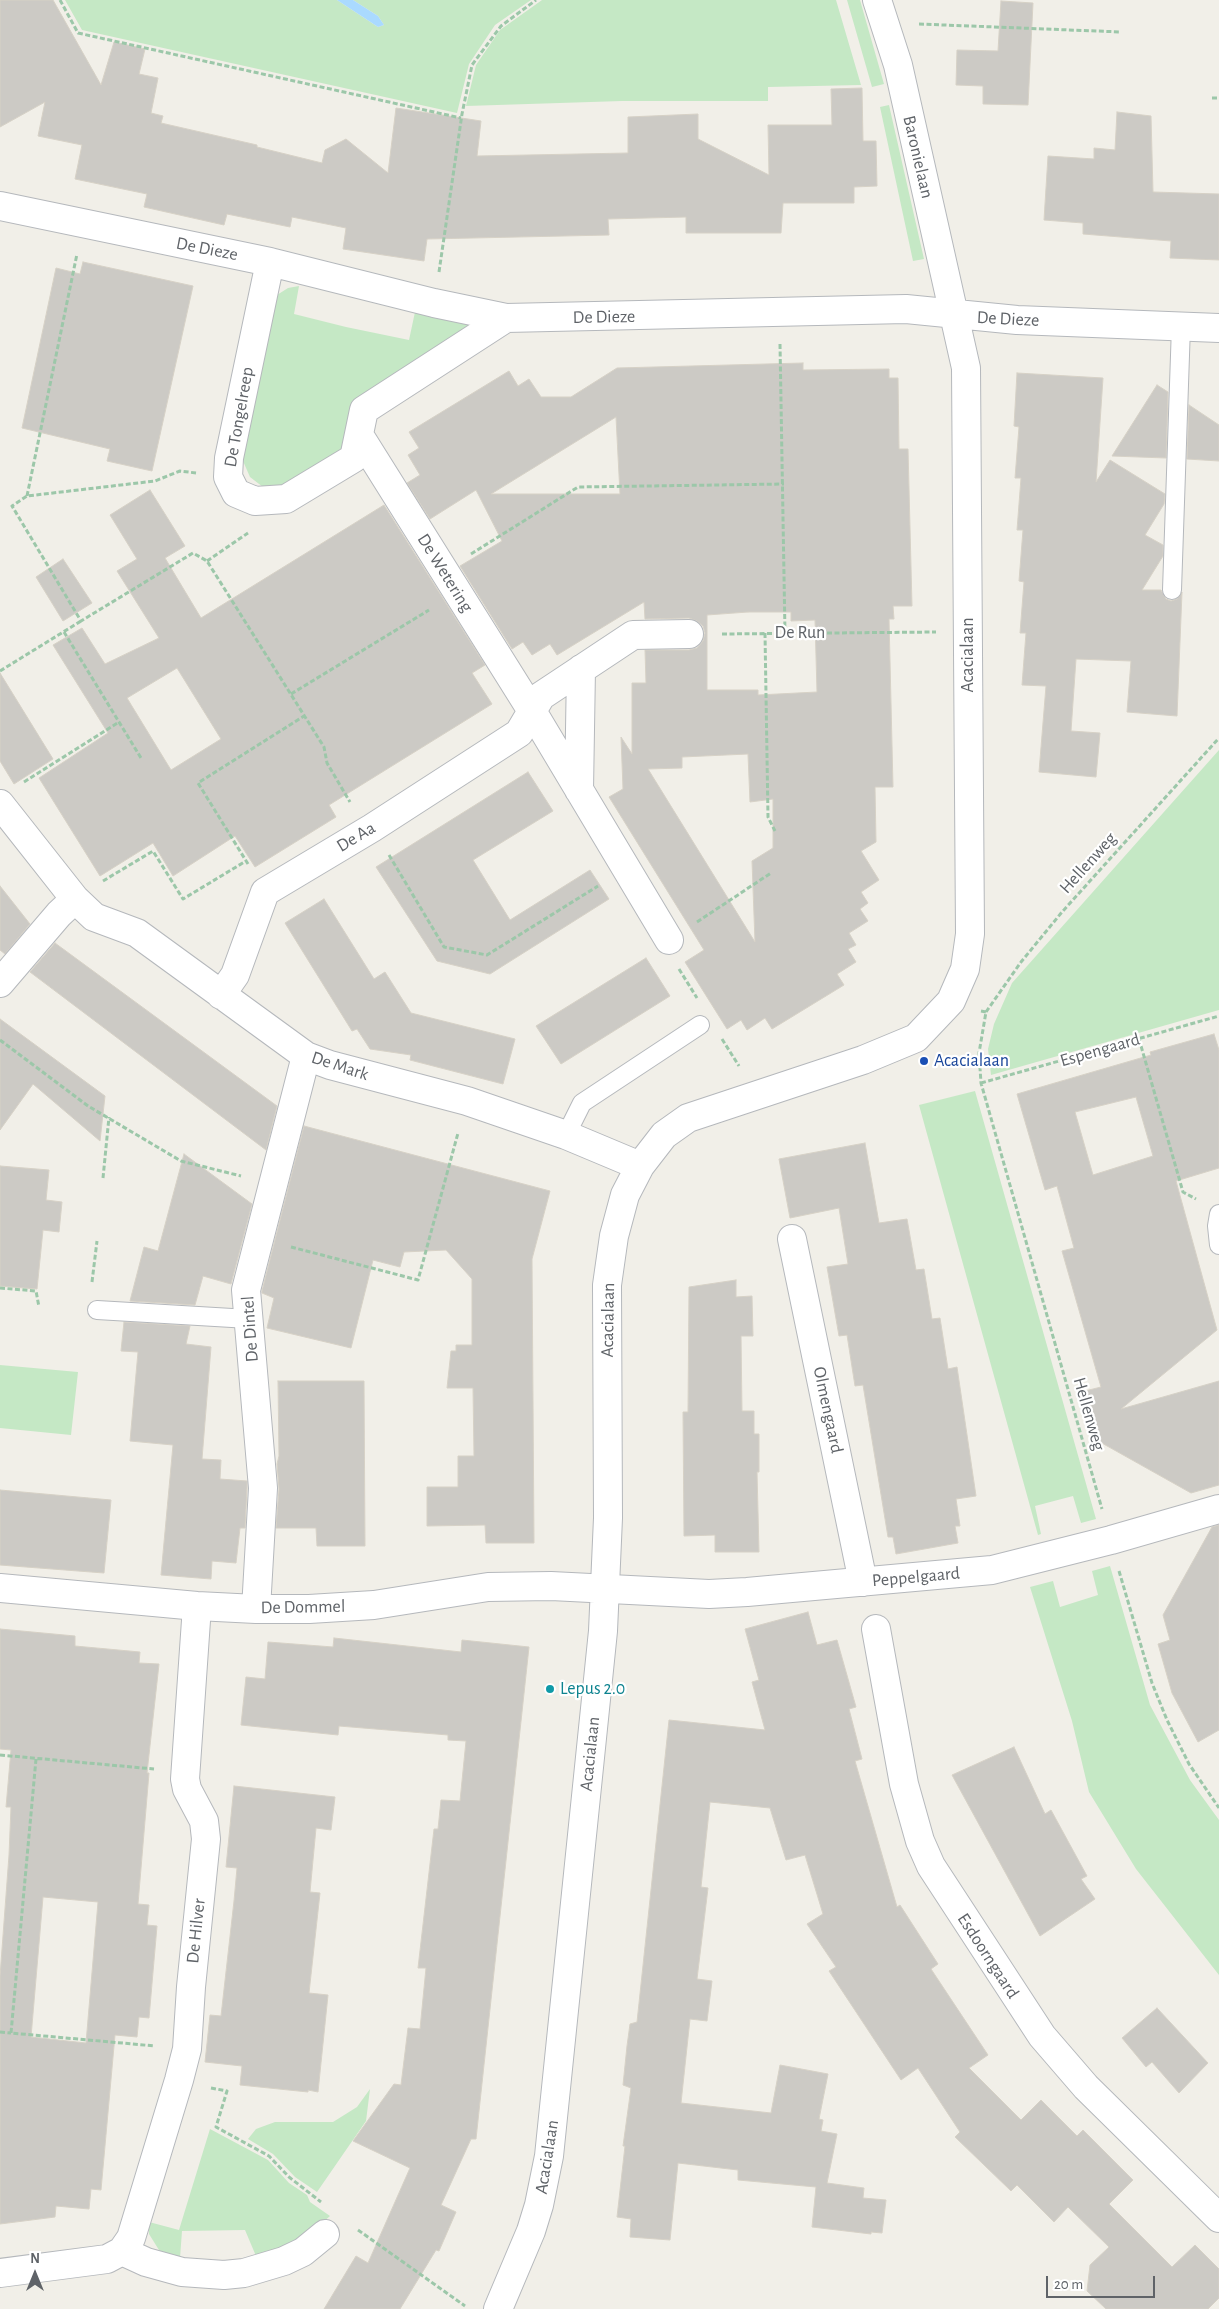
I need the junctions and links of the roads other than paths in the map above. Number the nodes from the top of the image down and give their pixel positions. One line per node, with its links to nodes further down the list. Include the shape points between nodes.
1 (878, 0): 4 (street, Baronielaan, via 898,65)
2 (0, 206): 3 (street, De Dieze)
3 (270, 262): 5 (street, De Dieze); 8 (street, De Tongelreep, via 229,458 228,477 236,493 255,501 286,499 354,458)
4 (955, 316): 5 (street, De Dieze, via 906,310); 6 (street, De Dieze); 22 (street, Acacialaan, via 966,368 970,934 965,969 951,1001 916,1038 863,1060 688,1118 664,1135)
5 (506, 318): 8 (street, via 364,410)
6 (1181, 326): 7 (street, De Dieze); 9 (lane)
7 (1219, 328)
8 (359, 435): 12 (street, De Wetering)
9 (1172, 590)
10 (689, 634): 11 (street, via 633,635)
11 (581, 669): 12 (street, via 541,696); 13 (street)
12 (532, 711): 13 (street, De Wetering); 18 (street, De Aa, via 519,733 265,892 235,976)
13 (579, 790): 16 (street, De Wetering)
14 (9, 795): 15 (street, De Mark)
15 (75, 899): 17 (street); 18 (street, De Mark, via 94,917 137,933)
16 (669, 940)
17 (0, 983)
18 (221, 995): 20 (street, De Mark)
19 (700, 1025): 21 (lane, via 582,1103)
20 (306, 1056): 21 (street, De Mark, via 467,1101); 27 (street, De Dintel, via 246,1290)
21 (566, 1135): 22 (street, De Mark)
22 (640, 1166): 31 (street, Acacialaan, via 625,1195 614,1236 607,1286 608,1518)
23 (1219, 1214): 25 (lane)
24 (792, 1239): 29 (street, Olmengaard)
25 (1219, 1245)
26 (96, 1310): 27 (lane)
27 (249, 1319): 33 (street, De Dintel, via 263,1488)
28 (1219, 1509): 29 (street, Peppelgaard, via 992,1570)
29 (863, 1582): 31 (street, Peppelgaard, via 709,1594)
30 (0, 1588): 32 (street, De Dommel)
31 (605, 1588): 33 (street, De Dommel, via 488,1587 374,1605); 39 (street, Acacialaan, via 549,2156 531,2231)
32 (197, 1606): 33 (street, De Dommel); 37 (street, De Hilver, via 184,1772 187,1789 204,1821 206,1840 190,1987 187,2049 131,2238)
33 (256, 1609)
34 (876, 1629): 35 (street, Esdoorngaard, via 904,1784 920,1841 931,1866 1002,1978 1048,2043 1086,2087)
35 (1219, 2218)
36 (325, 2234): 37 (street, via 303,2252 284,2261 238,2274 182,2272)
37 (122, 2251): 38 (street, via 107,2259)
38 (0, 2274)
39 (498, 2309)

